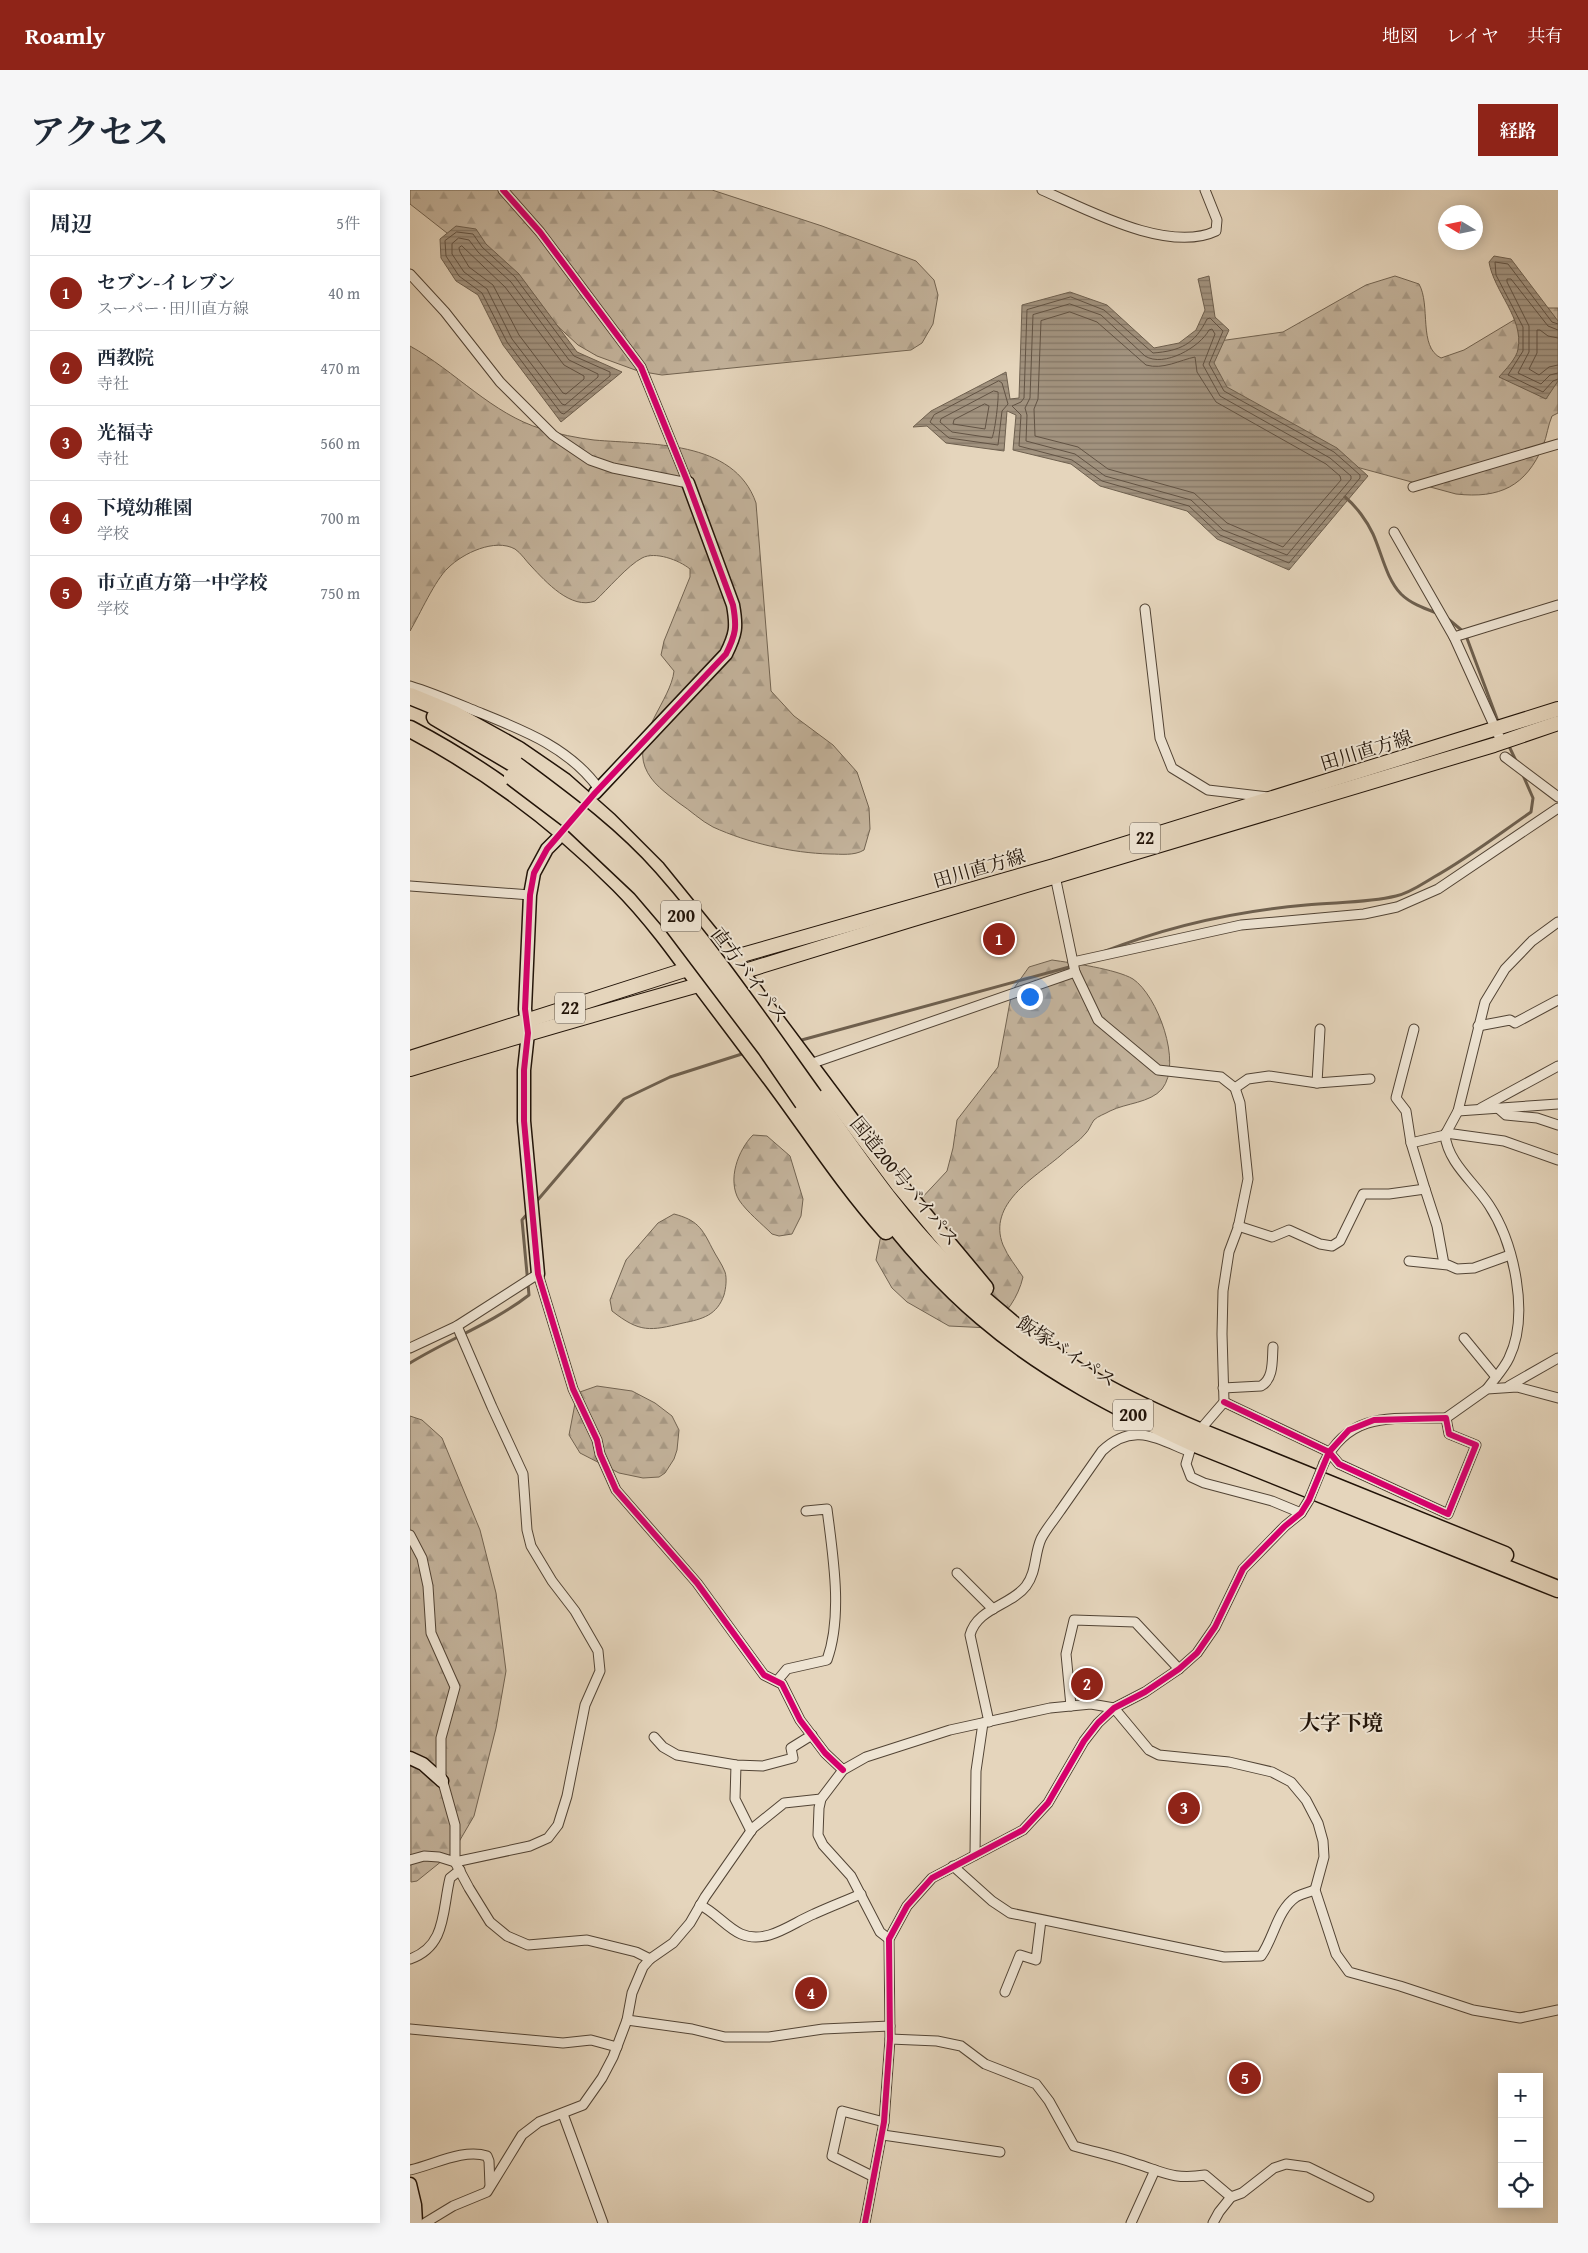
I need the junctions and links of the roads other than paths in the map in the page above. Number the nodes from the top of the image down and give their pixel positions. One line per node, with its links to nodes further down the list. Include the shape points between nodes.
1 (503, 190): 6 (street, via 540,232 641,367)
2 (1042, 190): 3 (street, via 1133,230 1158,235 1204,236 1216,231 1217,220)
3 (1204, 190)
4 (410, 274): 6 (street, via 446,312 500,382 553,435 598,463)
5 (1558, 444): 7 (street)
6 (688, 483): 23 (street, via 732,605 736,625 734,638 726,654)
7 (1413, 487)
8 (1394, 532): 11 (street)
9 (1558, 605): 11 (street)
10 (1145, 609): 24 (street, via 1160,738 1172,768 1208,790)
11 (1454, 637): 19 (street)
12 (410, 686): 23 (street, via 527,732 568,755 592,778)
13 (410, 696): 32 (highway, via 454,714 519,750 564,781 657,869)
14 (410, 705): 22 (highway, 直方バイパス / 200, via 450,725)
15 (1558, 709): 19 (main road, 田川直方線 / 22)
16 (410, 719): 22 (highway, 直方バイパス / 200)
17 (1558, 723): 20 (main road, 田川直方線 / 22)
18 (410, 729): 34 (highway, via 500,784 575,843 651,920)
19 (1496, 729): 20 (street); 24 (main road, 田川直方線 / 22)
20 (1502, 743): 28 (main road, 田川直方線 / 22)
21 (1505, 757): 25 (street)
22 (514, 771): 50 (highway, 直方バイパス / 200, bridge, via 578,811 648,877 718,965)
23 (597, 791)
24 (1275, 797): 28 (main road, 田川直方線 / 22)
25 (1558, 797)
26 (1558, 808): 33 (street, via 1438,889 1397,907 1364,914 1241,925)
27 (557, 839): 30 (street, via 534,873)
28 (1054, 871): 32 (main road, 田川直方線 / 22); 33 (street); 36 (main road, 田川直方線 / 22)
29 (410, 886): 30 (street)
30 (530, 895): 40 (street)
31 (1558, 922): 39 (street, via 1532,941 1505,969 1485,1002)
32 (730, 959): 34 (main road, 田川直方線 / 22); 36 (highway)
33 (1073, 962): 35 (street)
34 (689, 968): 37 (highway); 40 (main road, 田川直方線 / 22)
35 (1075, 972): 44 (street); 49 (street, via 1098,1020 1158,1070 1221,1077)
36 (740, 973): 37 (main road, 田川直方線 / 22); 44 (highway)
37 (701, 984): 40 (main road, 田川直方線 / 22, via 569,1023); 65 (highway, via 867,1210 942,1289)
38 (1558, 1000): 39 (street, via 1516,1023 1510,1020)
39 (1478, 1026): 54 (street)
40 (527, 1027): 43 (main road, 田川直方線 / 22); 46 (main road, 田川直方線 / 22); 64 (street, via 524,1121)
41 (1320, 1029): 48 (street)
42 (1414, 1029): 57 (street, via 1396,1098 1406,1111)
43 (410, 1058)
44 (810, 1064): 66 (highway, via 900,1186)
45 (1558, 1066): 53 (street)
46 (410, 1069)
47 (1370, 1079): 48 (street)
48 (1317, 1083): 49 (street, via 1269,1076 1248,1079)
49 (1235, 1088): 60 (street, via 1240,1103 1248,1179)
50 (809, 1099): 65 (highway, 飯塚バイパス / 200, via 886,1215 918,1254); 66 (highway, 国道200号バイパス / 200, via 942,1260)
51 (1558, 1104): 52 (street)
52 (1498, 1108): 53 (street); 55 (street, via 1506,1115 1537,1118)
53 (1478, 1110): 54 (street)
54 (1458, 1111): 56 (street)
55 (1558, 1125)
56 (1446, 1134): 57 (street); 58 (street, via 1504,1141); 61 (street, via 1449,1155 1489,1206)
57 (1411, 1143): 59 (street)
58 (1558, 1160)
59 (1425, 1190): 60 (street, via 1362,1194 1340,1241 1332,1246 1289,1230 1272,1237); 63 (street, via 1438,1226)
60 (1238, 1226): 73 (street, via 1228,1252 1223,1291)
61 (1510, 1255): 63 (street, via 1474,1268 1457,1269); 72 (street, via 1517,1279 1519,1308 1509,1360)
62 (1409, 1261): 63 (street)
63 (1444, 1264)
64 (538, 1274): 67 (street); 89 (street, via 573,1389 616,1490 697,1583 764,1675)
65 (982, 1317): 79 (highway, 飯塚バイパス / 200, via 1067,1377 1140,1419)
66 (1012, 1321): 79 (highway, 国道200号バイパス / 200, via 1092,1380 1152,1411)
67 (457, 1326): 70 (street); 103 (street, via 523,1474 531,1546 598,1651 600,1671 585,1706 558,1825 548,1838 530,1846)
68 (1464, 1338): 72 (street)
69 (1273, 1347): 73 (street, via 1266,1383)
70 (410, 1348)
71 (1558, 1358): 74 (street)
72 (1496, 1377): 75 (street)
73 (1224, 1388): 77 (street)
74 (1506, 1388): 75 (street); 76 (street, via 1517,1387)
75 (1487, 1389): 78 (street)
76 (1558, 1398)
77 (1224, 1402): 79 (street); 80 (street)
78 (1446, 1418): 80 (street, via 1374,1420 1350,1430); 80 (street, via 1449,1434 1476,1445 1448,1514 1339,1464)
79 (1194, 1442): 82 (street, via 1186,1464 1191,1476); 85 (highway, 国道200号バイパス / 200); 86 (highway, 飯塚バイパス / 200); 87 (street, via 1142,1433 1112,1441 1042,1538 1036,1565 1026,1585)
80 (1329, 1452): 82 (street, bridge, via 1309,1500)
81 (806, 1511): 89 (street, via 827,1509 837,1587 831,1650 827,1660 787,1668)
82 (1300, 1513): 88 (street, via 1243,1570 1215,1627 1197,1653)
83 (410, 1535): 98 (street, via 422,1558 428,1586 431,1634 455,1687 441,1738)
84 (957, 1573): 87 (street)
85 (1558, 1577)
86 (1558, 1589)
87 (993, 1609): 92 (street, via 976,1623 970,1634)
88 (1179, 1670): 90 (street, via 1135,1622 1074,1620 1066,1654); 91 (street)
89 (776, 1681): 93 (street, via 782,1684 800,1720)
90 (1071, 1706): 91 (street, via 1091,1704); 92 (street)
91 (1114, 1708): 101 (street, via 1084,1741 1048,1803 1024,1830); 105 (street, via 1149,1750 1159,1755 1229,1762 1272,1772 1291,1782 1306,1800 1323,1841 1324,1857)
92 (986, 1722): 97 (street, via 915,1740 866,1757); 101 (street, via 976,1771)
93 (812, 1735): 96 (street, via 791,1748 793,1758 763,1766); 97 (street)
94 (654, 1737): 96 (street, via 677,1755)
95 (410, 1758): 98 (street, via 424,1764)
96 (736, 1765): 100 (street, via 735,1799)
97 (843, 1770): 99 (street)
98 (442, 1781): 103 (street, via 455,1825)
99 (821, 1799): 100 (street, via 784,1803); 106 (street, via 818,1835 851,1876)
100 (751, 1832): 107 (street)
101 (976, 1856): 104 (street)
102 (410, 1860): 103 (street, via 424,1856 439,1857)
103 (458, 1866): 110 (street, via 450,1878 444,1920 436,1938 423,1954); 111 (street, via 490,1922 506,1936 528,1944 587,1940 636,1952)
104 (952, 1866): 108 (street, via 1010,1913); 109 (street, via 932,1878 907,1906)
105 (1315, 1890): 108 (street, via 1296,1897 1287,1906 1261,1956 1224,1957); 113 (street, via 1336,1954 1349,1972 1472,2010 1520,2018)
106 (861, 1894): 107 (street, via 777,1933 753,1936 741,1934); 109 (street, via 880,1932)
107 (700, 1905): 111 (street, via 673,1943)
108 (1041, 1920): 112 (street, via 1036,1960 1020,1955)
109 (889, 1938): 115 (street)
110 (410, 1959)
111 (650, 1959): 114 (street, via 632,1993)
112 (1005, 1992)
113 (1558, 2010)
114 (627, 2020): 115 (street, via 725,2037 770,2037); 118 (street)
115 (890, 2026): 117 (street)
116 (410, 2028): 118 (street, via 563,2043 591,2040)
117 (890, 2039): 120 (street); 124 (street, via 961,2046 985,2064 1036,2084 1074,2146)
118 (617, 2048): 119 (street, via 583,2105)
119 (563, 2114): 127 (street, via 539,2122 522,2135); 133 (street)
120 (884, 2122): 121 (street); 125 (street, via 842,2111 832,2156)
121 (883, 2134): 122 (street); 125 (street)
122 (1000, 2152)
123 (410, 2170): 127 (street, via 479,2154 489,2161)
124 (1155, 2170): 128 (street, via 1185,2178 1205,2175); 135 (street)
125 (874, 2177): 134 (street)
126 (410, 2184): 130 (street)
127 (491, 2187): 132 (street)
128 (1231, 2197): 129 (street, via 1242,2193 1274,2168 1286,2164 1308,2166); 136 (street)
129 (1369, 2197)
130 (412, 2202): 131 (street)
131 (416, 2223)
132 (425, 2223)
133 (603, 2223)
134 (865, 2223)
135 (1131, 2223)
136 (1213, 2223)

